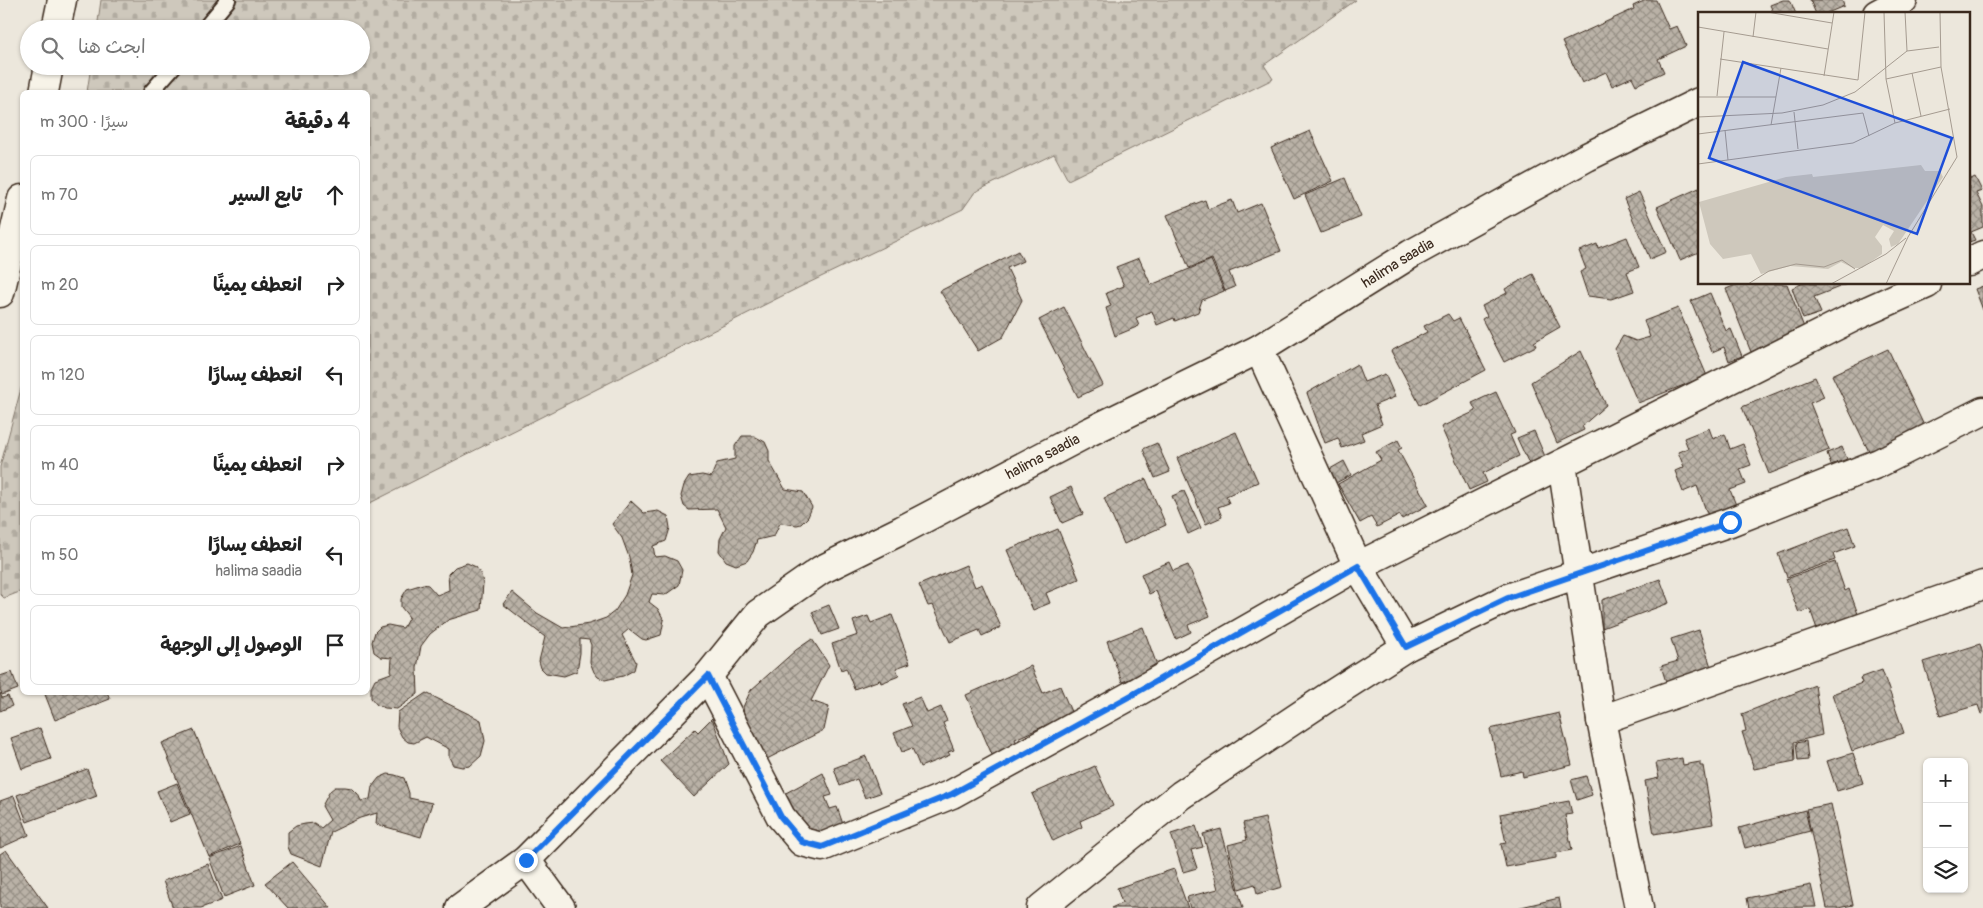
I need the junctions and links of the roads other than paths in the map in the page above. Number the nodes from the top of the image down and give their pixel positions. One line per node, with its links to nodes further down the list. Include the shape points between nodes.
1 (62, 0): 5 (street)
2 (228, 0): 6 (lane)
3 (1903, 0): 4 (street)
4 (1881, 12)
5 (58, 20)
6 (211, 20)
7 (47, 75): 9 (street)
8 (166, 75): 10 (lane)
9 (44, 90)
10 (153, 90)
11 (1698, 102): 17 (street, halima saadia, via 1587,157 1411,254)
12 (20, 208): 16 (street)
13 (1983, 255): 14 (street)
14 (1970, 262)
15 (1924, 285): 19 (street)
16 (0, 293)
17 (1259, 349): 20 (street); 24 (street, halima saadia, via 821,570 758,614)
18 (1983, 412): 21 (street, via 1879,463 1730,522)
19 (1562, 464): 20 (street); 21 (street)
20 (1358, 566): 23 (street); 24 (street, via 952,794 822,847 802,842 781,817)
21 (1578, 572): 23 (street, via 1508,598); 25 (street)
22 (1983, 585): 25 (street)
23 (1406, 647): 29 (street, via 1181,795)
24 (708, 676): 26 (street, halima saadia)
25 (1601, 720): 30 (street)
26 (526, 860): 27 (street, halima saadia); 28 (street)
27 (460, 908)
28 (561, 908)
29 (1041, 908)
30 (1639, 908)

